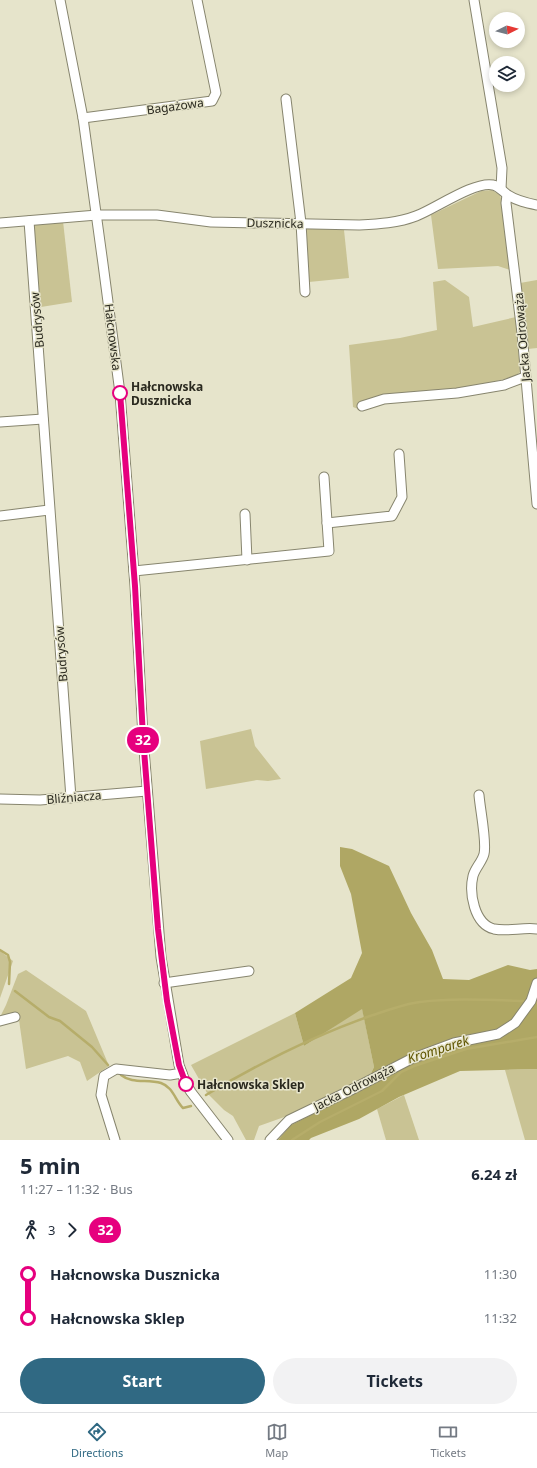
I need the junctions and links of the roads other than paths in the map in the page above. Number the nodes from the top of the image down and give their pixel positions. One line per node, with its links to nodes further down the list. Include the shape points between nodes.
1 (60, 0): 5 (street, Hałcnowska)
2 (196, 0): 5 (street, Bagażowa, via 216,93 212,101)
3 (474, 0): 6 (street, Jacka Odrowąża)
4 (286, 98): 11 (street)
5 (83, 118): 8 (street, Hałcnowska)
6 (504, 192): 7 (street, Dusznicka, via 518,200); 11 (street, Dusznicka, via 492,185 481,186 400,221 359,225); 13 (street, Jacka Odrowąża, via 516,275)
7 (537, 205)
8 (97, 215): 9 (street, Dusznicka); 11 (street, Dusznicka, via 157,215 211,222); 25 (street, Hałcnowska, via 120,393)
9 (29, 221): 10 (street, Dusznicka); 15 (street, Budrysów)
10 (0, 223)
11 (301, 223): 12 (street)
12 (305, 292)
13 (525, 377): 14 (street, via 504,385 457,393 384,399); 19 (street, Jacka Odrowąża)
14 (362, 406)
15 (43, 419): 16 (street); 20 (street, Budrysów)
16 (0, 422)
17 (399, 454): 23 (street, via 402,497 392,516)
18 (324, 477): 23 (street)
19 (537, 504)
20 (49, 510): 22 (street); 28 (street, Budrysów)
21 (244, 514): 24 (street)
22 (0, 516)
23 (327, 523): 24 (street, via 329,552)
24 (247, 560): 25 (street)
25 (134, 572): 26 (street, Hałcnowska)
26 (147, 791): 28 (street, Bliźniacza); 32 (street, Hałcnowska)
27 (479, 795): 30 (street, via 484,854 473,874 472,885 478,915 484,924 493,929)
28 (71, 798): 29 (street, Bliźniacza)
29 (0, 799)
30 (537, 929)
31 (249, 971): 32 (street)
32 (164, 983): 36 (street, Hałcnowska)
33 (537, 983): 39 (street, Jacka Odrowąża, via 531,1001 515,1023 498,1034 454,1043 411,1058 289,1120)
34 (15, 1017): 35 (street)
35 (0, 1021)
36 (182, 1074): 37 (street, via 116,1069 104,1076 101,1095); 38 (street, Hałcnowska, via 191,1092)
37 (115, 1140)
38 (228, 1140)
39 (270, 1140)

